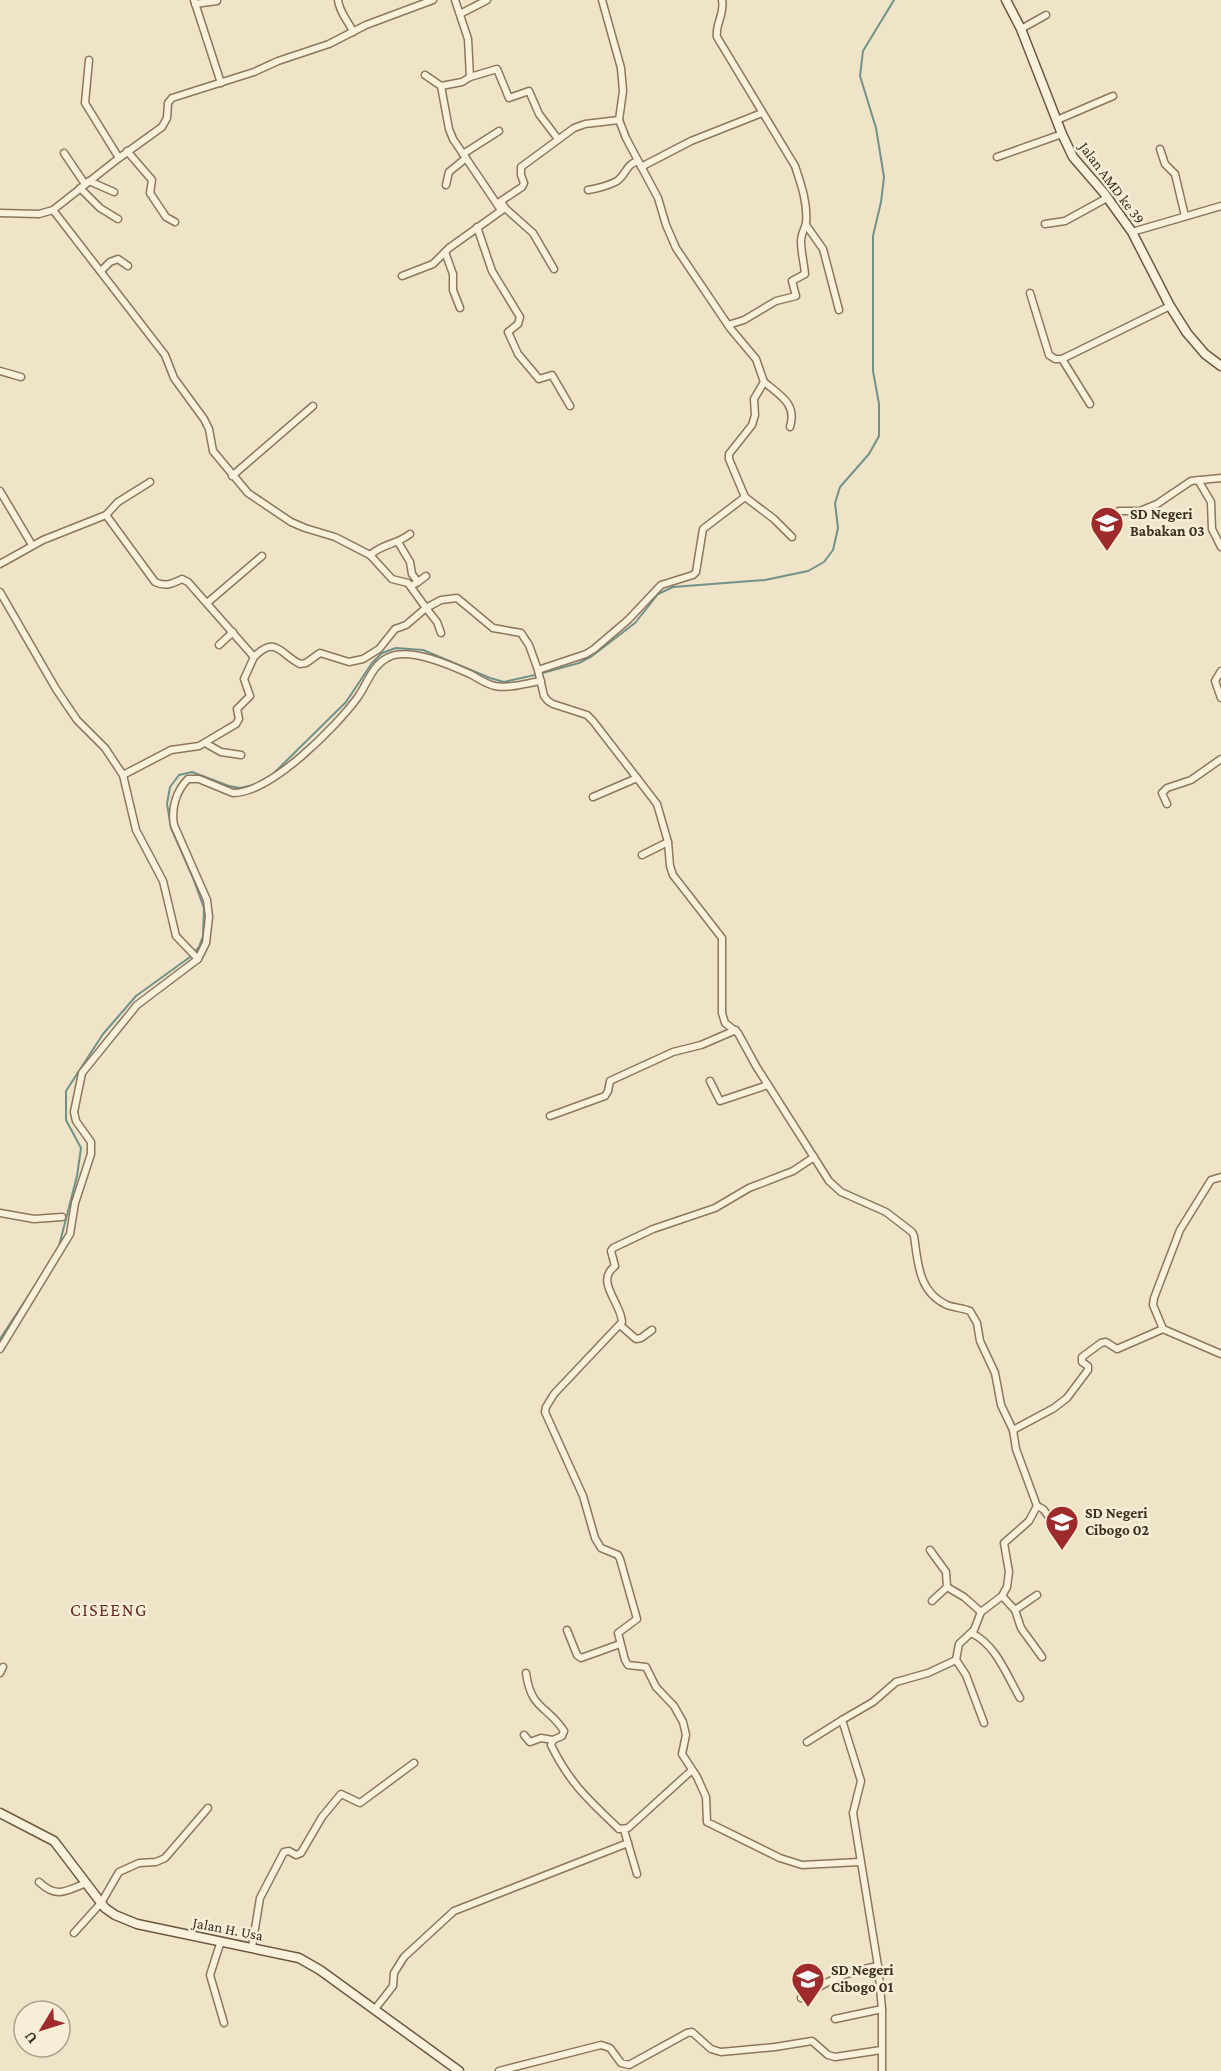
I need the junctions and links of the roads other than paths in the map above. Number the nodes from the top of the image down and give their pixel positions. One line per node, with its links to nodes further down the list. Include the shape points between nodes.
1 (339, 0): 14 (street)
2 (433, 0): 10 (street)
3 (455, 0): 11 (street)
4 (487, 0): 11 (street)
5 (602, 0): 22 (street, via 621,68)
6 (722, 0): 21 (street, via 717,37)
7 (1006, 0): 13 (street, Jalan AMD ke 39)
8 (195, 2): 9 (street); 18 (street)
9 (217, 2)
10 (422, 2): 14 (street)
11 (460, 14): 17 (street, via 469,45)
12 (1046, 15): 13 (street)
13 (1021, 29): 23 (street, Jalan AMD ke 39)
14 (353, 32): 18 (street)
15 (89, 60): 32 (street, via 86,103)
16 (425, 75): 19 (street)
17 (470, 76): 19 (street, via 462,82); 26 (street, via 497,69 509,98 529,91 539,114)
18 (221, 83): 28 (street, via 172,98 162,127)
19 (441, 86): 30 (street, via 449,129)
20 (1113, 96): 23 (street)
21 (762, 113): 33 (street); 47 (street, via 795,166)
22 (619, 120): 26 (street, via 585,124); 33 (street)
23 (1057, 120): 25 (street, Jalan AMD ke 39)
24 (499, 131): 30 (street)
25 (1062, 134): 31 (street); 38 (street, Jalan AMD ke 39, via 1076,162)
26 (558, 139): 40 (street, via 521,167 524,183 501,201)
27 (1160, 149): 43 (street, via 1165,164 1175,174)
28 (128, 151): 32 (street); 45 (street, via 152,180 150,193 166,217)
29 (64, 153): 34 (street)
30 (464, 156): 35 (street, via 449,172); 40 (street)
31 (997, 157)
32 (119, 158): 34 (street)
33 (639, 164): 36 (street, via 627,166 615,182); 59 (street, via 658,198 676,248)
34 (85, 184): 37 (street); 41 (street); 44 (street, via 100,208)
35 (446, 185)
36 (588, 190)
37 (114, 192)
38 (1107, 198): 46 (street, via 1065,221); 49 (street, Jalan AMD ke 39)
39 (1221, 206): 43 (street)
40 (503, 209): 48 (street); 52 (street, via 533,233)
41 (53, 210): 42 (street, via 39,214); 53 (street)
42 (0, 213)
43 (1185, 216): 49 (street)
44 (118, 219)
45 (175, 222)
46 (1045, 224)
47 (806, 225): 58 (street, via 823,249); 59 (street, via 801,239 806,274 792,281 796,296 776,300)
48 (477, 227): 50 (street); 67 (street, via 492,271 520,317 508,332 518,354 539,379 552,375)
49 (1132, 232): 56 (street, Jalan AMD ke 39)
50 (445, 252): 54 (street, via 428,267); 57 (street)
51 (128, 266): 53 (street, via 118,259)
52 (554, 269)
53 (100, 271): 69 (street, via 165,355 174,378 204,419 213,451)
54 (402, 276)
55 (1030, 293): 60 (street, via 1049,355)
56 (1170, 306): 60 (street); 61 (street, Jalan AMD ke 39, via 1199,348)
57 (460, 308)
58 (839, 310)
59 (728, 325): 64 (street, via 756,359)
60 (1062, 359): 65 (street)
61 (1221, 366)
62 (0, 371): 63 (street)
63 (21, 377)
64 (764, 382): 68 (street, via 791,408 794,416); 74 (street, via 754,399 752,424 729,454)
65 (1090, 404)
66 (313, 406): 69 (street)
67 (570, 406)
68 (790, 428)
69 (232, 476): 82 (street, via 255,499 291,522 335,537)
70 (1221, 478): 71 (street)
71 (1198, 480): 75 (street, via 1184,484 1140,511); 81 (street, via 1211,502 1212,529)
72 (150, 482): 76 (street, via 118,502)
73 (0, 491): 80 (street)
74 (745, 497): 78 (street); 95 (street, via 703,529 693,575 662,585 628,620 586,654)
75 (1119, 511)
76 (106, 515): 80 (street); 89 (street, via 155,582 168,585 184,579)
77 (410, 534): 79 (street)
78 (792, 537)
79 (398, 542): 82 (street, via 384,545); 86 (street)
80 (32, 545): 84 (street)
81 (1221, 547)
82 (370, 555): 87 (street, via 392,579)
83 (262, 556): 89 (street)
84 (0, 564)
85 (426, 576): 86 (street)
86 (418, 582): 87 (street)
87 (411, 586): 90 (street)
88 (0, 592): 102 (street, via 56,689)
89 (207, 603): 91 (street)
90 (426, 608): 92 (street); 94 (street, via 406,626 395,629 379,649 363,659 349,662 320,653 300,664 272,646 264,647); 95 (street, via 457,598 493,628 521,633)
91 (233, 632): 93 (street); 94 (street)
92 (441, 633)
93 (219, 645)
94 (254, 657): 99 (street, via 244,679 250,696 237,709 239,720)
95 (538, 670): 97 (street)
96 (1221, 671): 98 (street, via 1215,681)
97 (540, 681): 103 (street, via 553,705 587,715 600,727); 108 (street, via 494,686 413,654 390,656 377,665 357,698 325,733 261,786 234,793 199,778 188,779 176,798 173,817 207,900 208,932)
98 (1221, 698)
99 (205, 742): 100 (street, via 221,752); 102 (street, via 171,750)
100 (241, 755)
101 (1221, 759): 105 (street, via 1191,780 1167,788 1162,793)
102 (123, 775): 108 (street, via 136,830 163,881 176,936)
103 (637, 778): 104 (street); 106 (street, via 657,804)
104 (593, 797)
105 (1167, 804)
106 (668, 842): 107 (street); 109 (street, via 673,875 722,938 723,1019)
107 (642, 855)
108 (198, 959): 120 (street, via 137,1005 82,1073 74,1112 91,1142 91,1154 75,1203 74,1221 70,1234)
109 (736, 1030): 111 (street); 112 (street, via 673,1052 614,1079 605,1096)
110 (710, 1080): 111 (street, via 720,1101)
111 (768, 1084): 113 (street)
112 (550, 1116)
113 (814, 1157): 117 (street, via 784,1176 749,1188 715,1208 653,1229 613,1248 615,1266 607,1279 622,1318); 122 (street, via 834,1187 886,1212 912,1232 919,1273 927,1287 939,1300 974,1315 980,1341 995,1373 1001,1405)
114 (1221, 1178): 118 (street, via 1211,1180 1187,1217 1160,1282 1153,1305)
115 (0, 1213): 116 (street, via 34,1219)
116 (62, 1217)
117 (620, 1325): 119 (street, via 636,1339); 134 (street, via 554,1394 545,1413 583,1496 595,1538 601,1548 620,1559 637,1619 619,1631)
118 (1163, 1329): 121 (street); 122 (street, via 1118,1349 1106,1342 1095,1347 1082,1357 1088,1368 1067,1398)
119 (652, 1330)
120 (0, 1348)
121 (1221, 1354)
122 (1013, 1430): 123 (street)
123 (1037, 1506): 124 (street); 128 (street, via 1029,1521 1005,1543 1009,1572)
124 (1065, 1538)
125 (930, 1550): 126 (street, via 946,1572)
126 (947, 1587): 129 (street); 131 (street)
127 (1037, 1595): 130 (street)
128 (1002, 1596): 130 (street); 131 (street)
129 (932, 1601)
130 (1015, 1611): 135 (street, via 1021,1628)
131 (981, 1612): 133 (street)
132 (567, 1630): 134 (street, via 581,1658)
133 (971, 1633): 136 (street, via 959,1644); 138 (street, via 988,1644)
134 (620, 1644): 145 (street, via 628,1665 646,1667 656,1687 677,1711 686,1730 682,1754)
135 (1041, 1657)
136 (956, 1660): 139 (street, via 896,1682 873,1702); 140 (street, via 966,1675)
137 (526, 1673): 142 (street, via 532,1697 564,1731)
138 (1020, 1698)
139 (842, 1720): 143 (street); 150 (street, via 861,1781 853,1813)
140 (984, 1723)
141 (524, 1735): 142 (street, via 530,1742 541,1738)
142 (553, 1740): 148 (street, via 551,1745 582,1795)
143 (807, 1742)
144 (414, 1763): 157 (street, via 360,1803 341,1794 301,1853 285,1852 260,1898)
145 (691, 1771): 148 (street); 150 (street, via 706,1797 705,1818 710,1824 802,1865)
146 (208, 1808): 154 (street, via 165,1858 119,1872)
147 (1, 1815): 153 (street, Jalan H. Usa, via 54,1841)
148 (624, 1830): 149 (street)
149 (628, 1843): 151 (street); 160 (street, via 454,1911 404,1957 394,1973 393,1986)
150 (860, 1862): 158 (street)
151 (637, 1874)
152 (39, 1882): 153 (street, via 60,1893)
153 (86, 1883): 154 (street, Jalan H. Usa)
154 (101, 1903): 155 (street); 156 (street, Jalan H. Usa, via 115,1915 137,1924)
155 (74, 1933)
156 (221, 1941): 157 (street, Jalan H. Usa); 163 (street, via 210,1975)
157 (252, 1947): 160 (street, Jalan H. Usa, via 309,1963)
158 (878, 1966): 159 (street, via 832,1978); 161 (street)
159 (801, 1998)
160 (375, 2009): 165 (street, Jalan H. Usa)
161 (882, 2009): 162 (street); 164 (street)
162 (835, 2019)
163 (224, 2023)
164 (881, 2050): 166 (street, via 835,2057 812,2041 721,2052 711,2049 692,2032 629,2066 601,2045); 167 (street)
165 (457, 2070)
166 (499, 2071)
167 (882, 2071)

